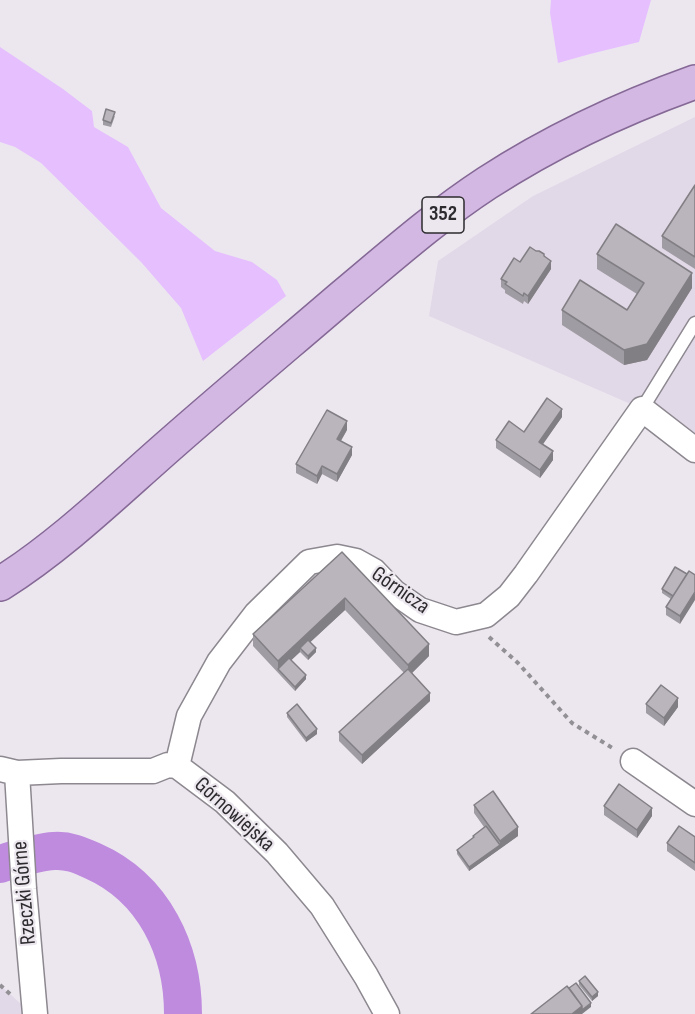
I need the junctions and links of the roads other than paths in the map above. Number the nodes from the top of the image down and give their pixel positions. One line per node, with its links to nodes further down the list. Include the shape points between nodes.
1 (695, 82): 5 (main road, 352, via 575,132 452,208 53,546)
2 (695, 323): 3 (lane)
3 (642, 409): 4 (street); 7 (street, Górnicza, via 509,596 486,615 456,622 420,610 356,561 337,557 309,562 256,614 219,662 189,716)
4 (695, 450)
5 (0, 584)
6 (633, 761): 9 (street)
7 (177, 766): 8 (street, Górnowiejska, via 153,771); 11 (street, Górnowiejska, via 225,802 277,853 322,906)
8 (9, 771): 10 (street, Rzeczki Górne, via 20,834)
9 (695, 804)
10 (35, 1014)
11 (387, 1014)

